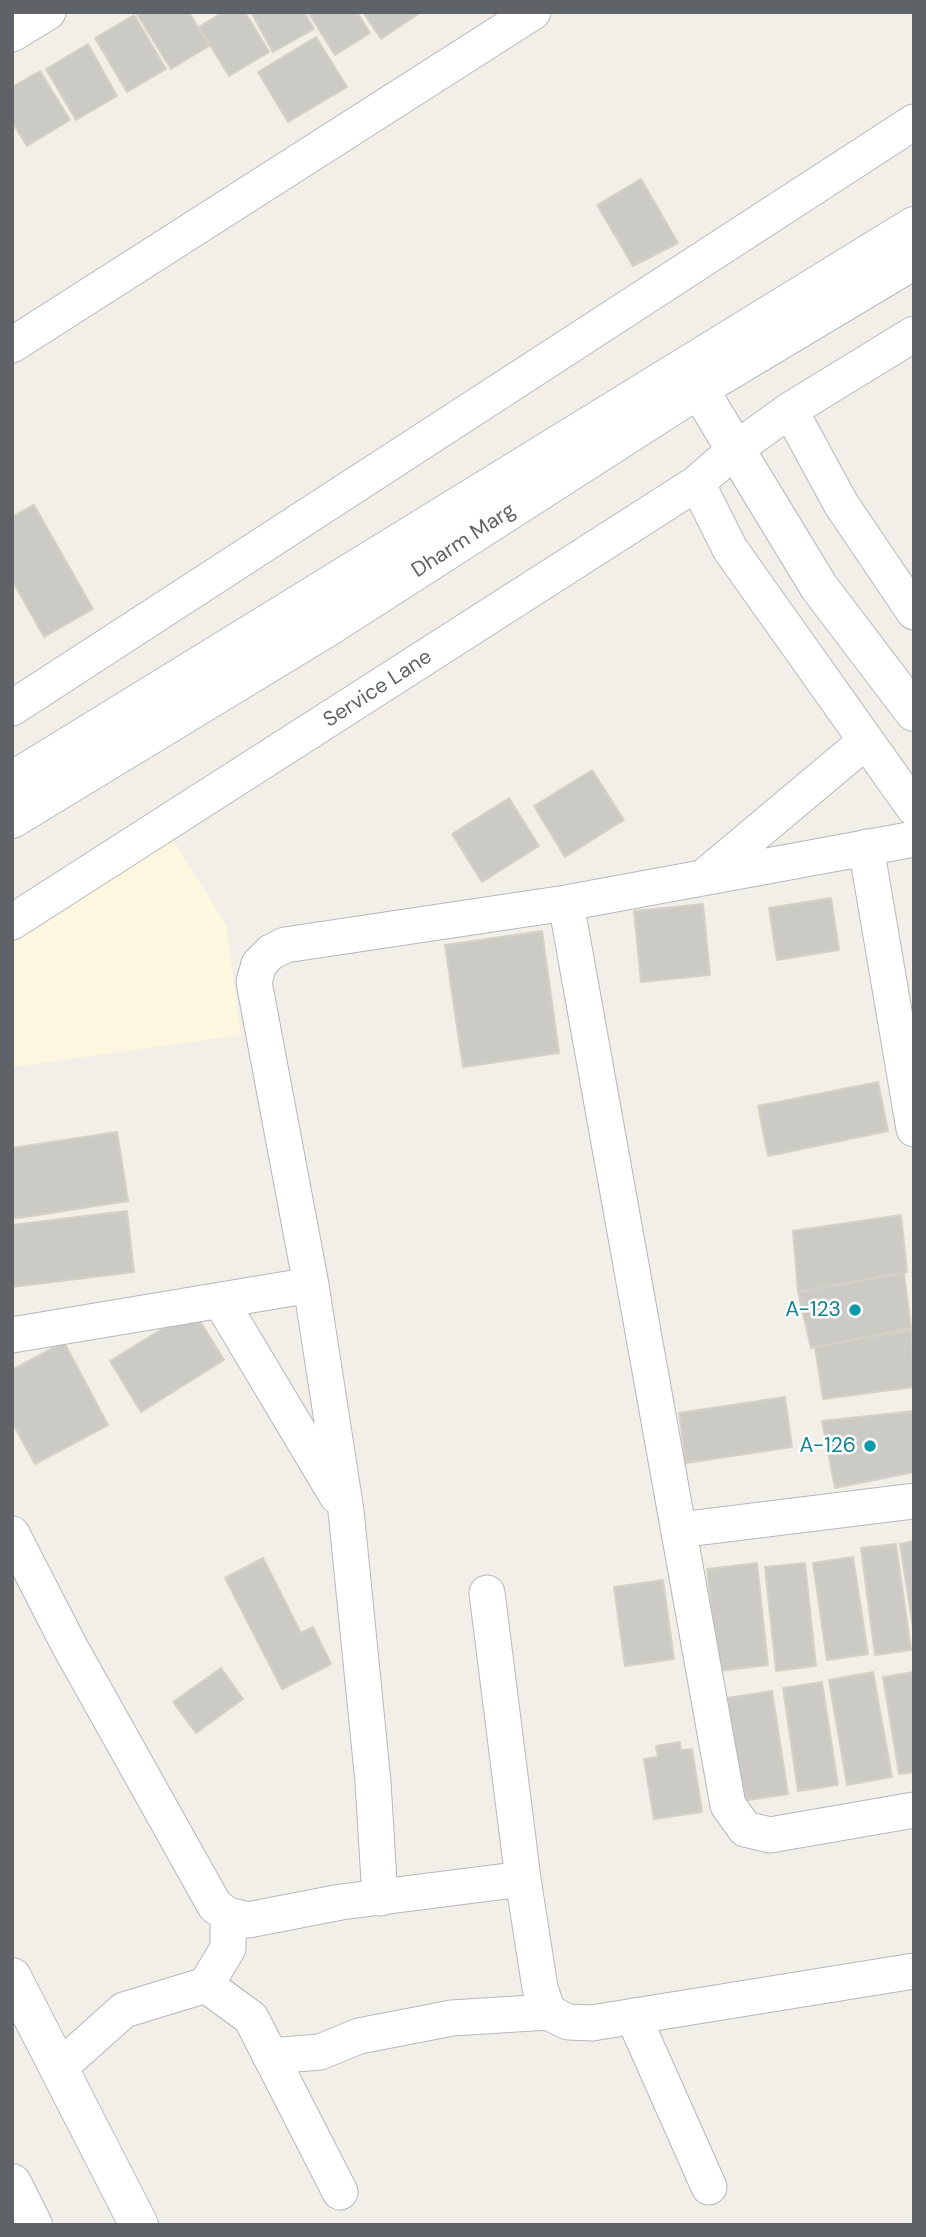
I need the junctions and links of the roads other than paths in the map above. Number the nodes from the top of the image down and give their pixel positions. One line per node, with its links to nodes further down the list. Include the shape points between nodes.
1 (48, 12): 3 (street)
2 (533, 12): 8 (street)
3 (12, 34)
4 (914, 122): 14 (street)
5 (914, 226): 9 (main road, Dharm Marg)
6 (914, 260): 9 (main road, Dharm Marg)
7 (914, 334): 10 (street, Service Lane)
8 (12, 345)
9 (692, 377): 11 (main road); 17 (main road, Dharm Marg); 19 (main road, Dharm Marg, via 328,627)
10 (790, 411): 11 (street, Service Lane); 13 (street, via 841,504)
11 (737, 448): 12 (street, Service Lane); 15 (main road, via 819,587)
12 (697, 483): 16 (street, via 730,549); 24 (street, Service Lane)
13 (914, 612)
14 (12, 708)
15 (914, 712)
16 (866, 741): 18 (street); 22 (street)
17 (12, 781)
18 (914, 808)
19 (12, 819)
20 (914, 839): 21 (street)
21 (866, 848): 22 (street); 25 (street)
22 (702, 878): 23 (street)
23 (566, 903): 26 (street, via 285,945 259,964 254,982); 31 (street)
24 (12, 922)
25 (914, 1129)
26 (311, 1285): 27 (street); 30 (street)
27 (220, 1300): 28 (street); 30 (street)
28 (12, 1335)
29 (914, 1502): 31 (street)
30 (346, 1511): 36 (street)
31 (680, 1530): 34 (street, via 728,1805 745,1829 770,1835)
32 (12, 1534): 37 (street, via 215,1906)
33 (486, 1593): 35 (street)
34 (914, 1810)
35 (523, 1879): 36 (street); 41 (street)
36 (380, 1898): 37 (street, via 248,1920)
37 (228, 1915): 40 (street, via 228,1948)
38 (914, 1971): 42 (street)
39 (12, 1978): 44 (main road)
40 (206, 1985): 43 (street, via 251,2018); 44 (street, via 124,2010)
41 (548, 2012): 42 (street, via 568,2022); 43 (street, via 442,2020 359,2036 320,2052)
42 (633, 2016): 46 (street)
43 (270, 2056): 47 (street)
44 (59, 2068): 49 (main road)
45 (12, 2183): 48 (main road)
46 (709, 2188)
47 (340, 2192)
48 (33, 2225)
49 (139, 2225)

